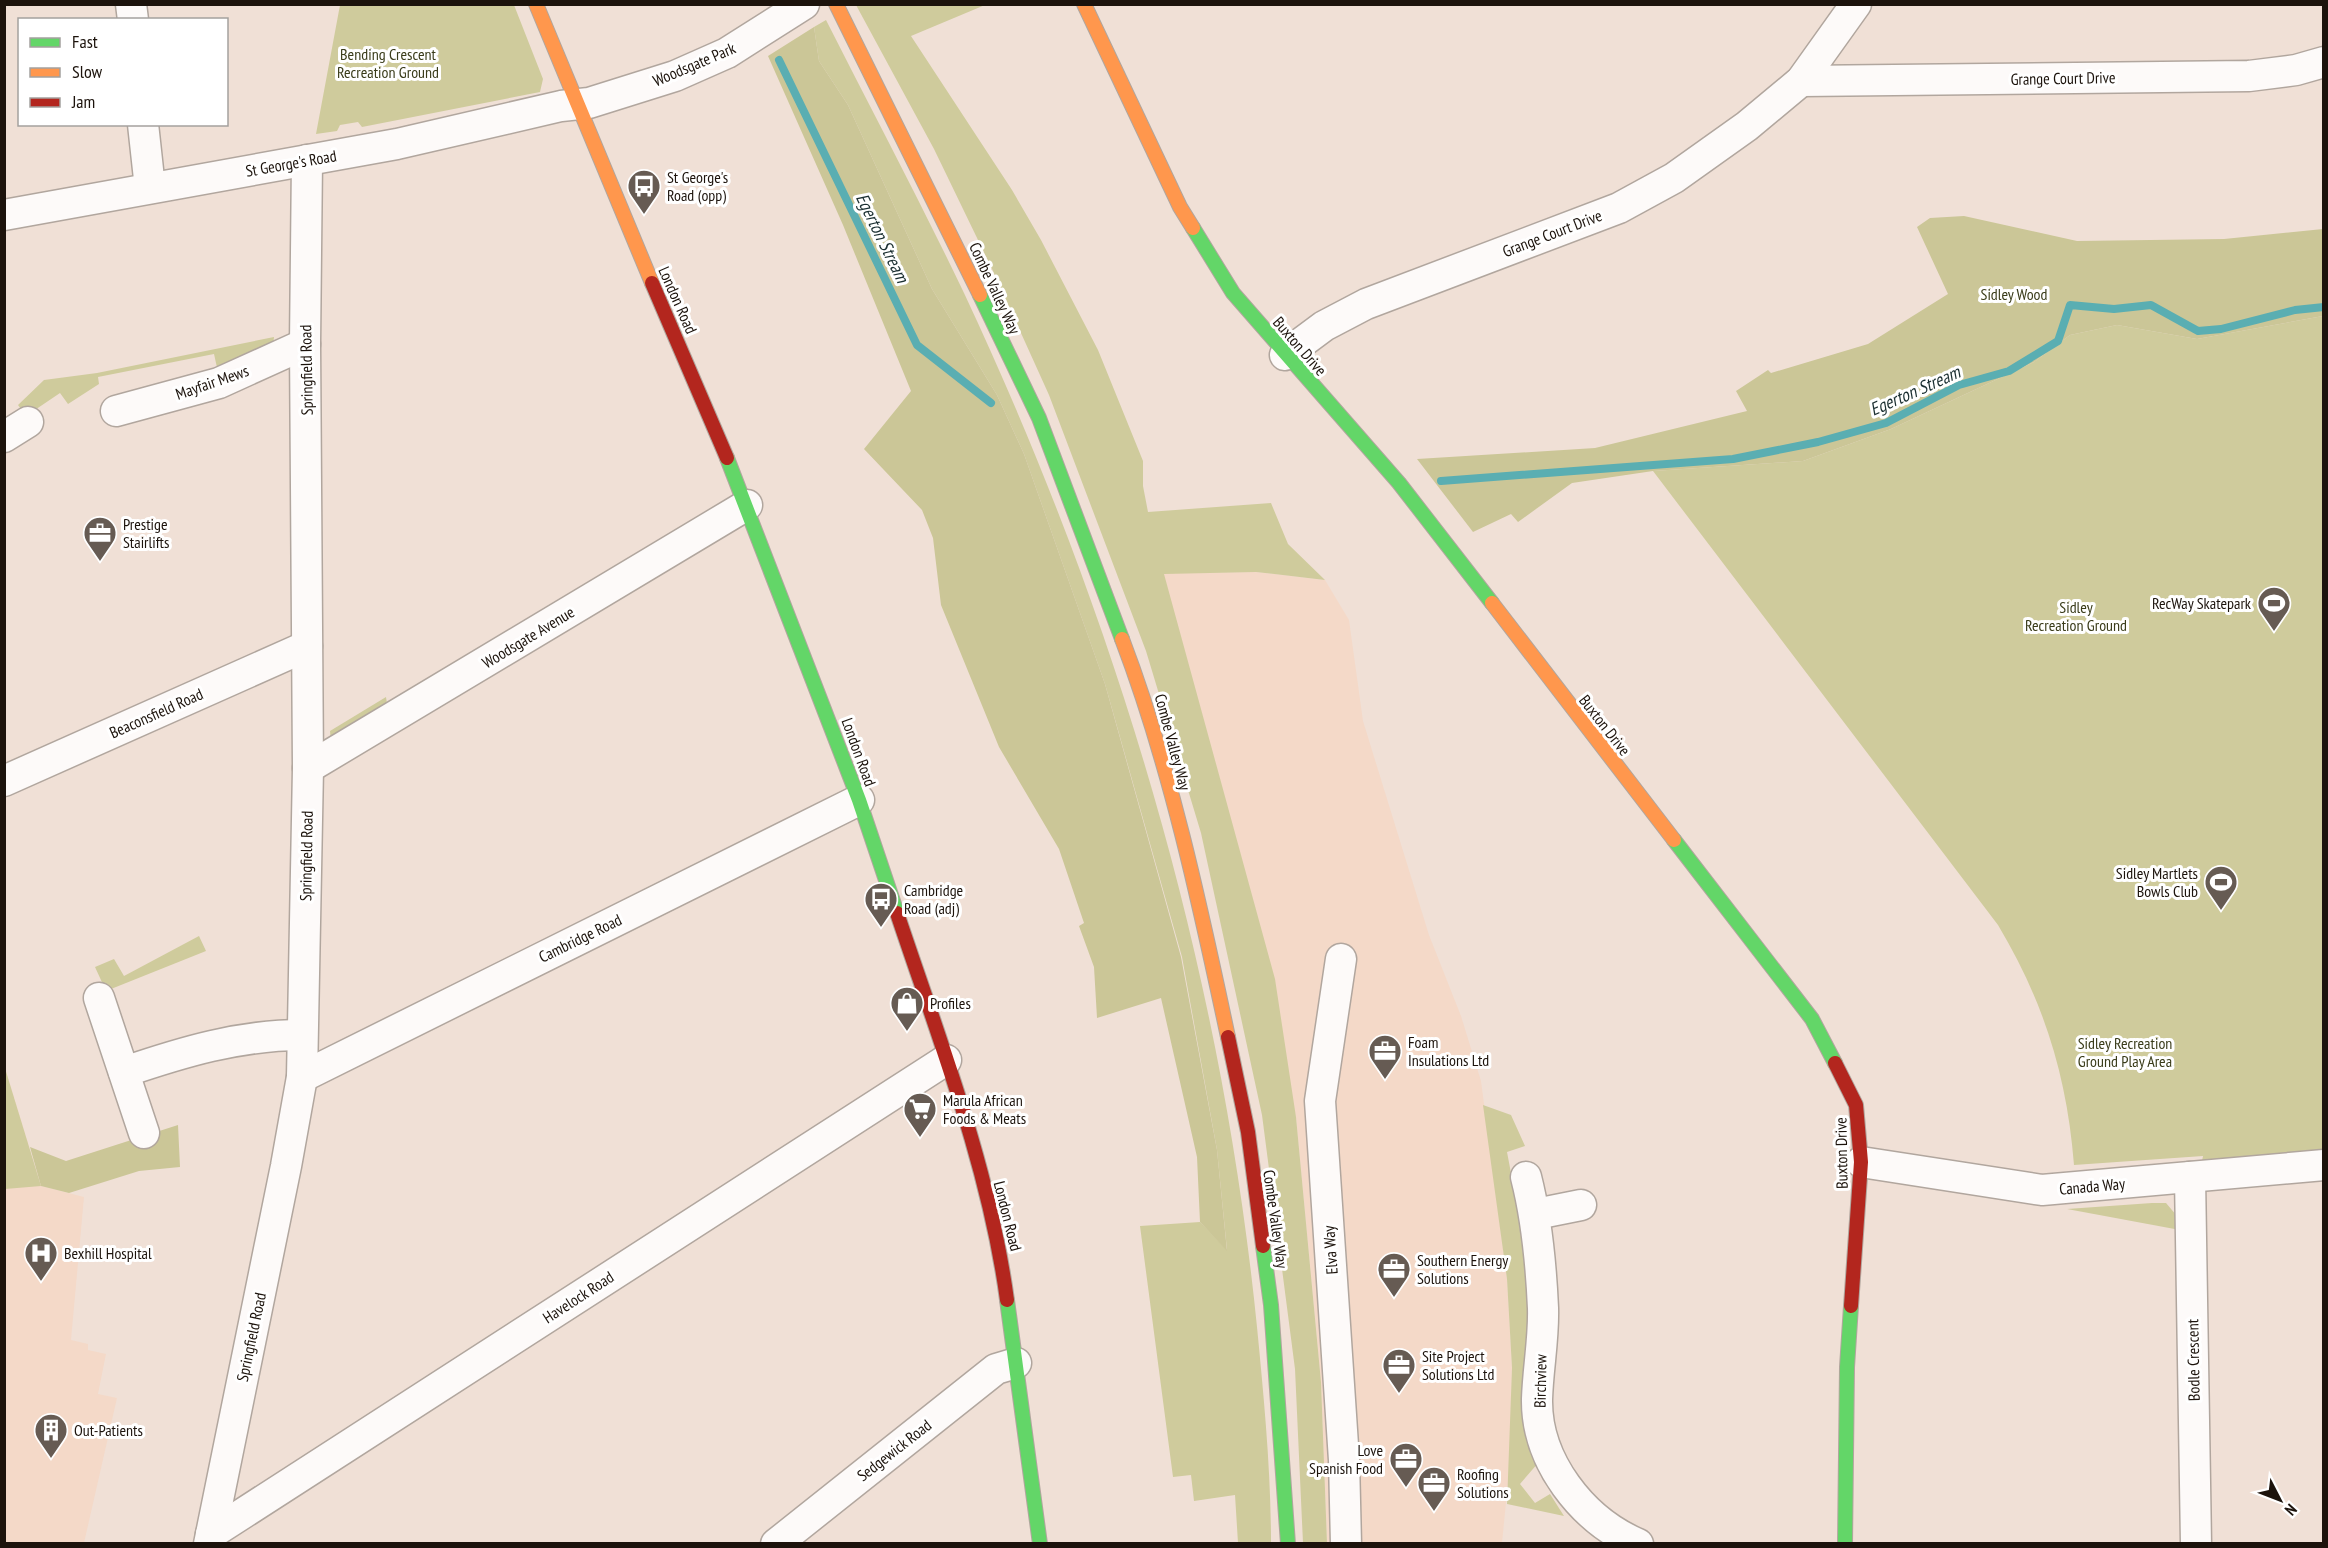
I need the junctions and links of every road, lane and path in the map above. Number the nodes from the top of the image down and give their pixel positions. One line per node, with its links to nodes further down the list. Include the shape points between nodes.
1 (536, 4): 8 (main road, London Road)
2 (804, 4): 8 (street, Woodsgate Park, via 727,53 675,76)
3 (836, 4): 39 (main road, Combe Valley Way, via 1039,418 1140,685 1202,908 1248,1132 1271,1305 1286,1473)
4 (1084, 4): 14 (main road, Buxton Drive, via 1180,207 1233,293)
5 (1856, 4): 7 (street, Grange Court Drive)
6 (2324, 62): 7 (street, Grange Court Drive, via 2249,76)
7 (1802, 81): 14 (street, Grange Court Drive, via 1674,178 1619,208 1366,304 1324,326)
8 (576, 105): 10 (street, St George's Road); 16 (main road, London Road)
9 (143, 126): 11 (street)
10 (307, 160): 11 (street, St George's Road); 13 (street, Springfield Road)
11 (150, 188): 12 (street, St George's Road)
12 (4, 215)
13 (305, 344): 15 (street, Mayfair Mews, via 219,383); 17 (street, Springfield Road)
14 (1285, 355): 28 (main road, Buxton Drive, via 1399,483 1812,1018 1856,1105)
15 (116, 411)
16 (747, 505): 18 (street, Woodsgate Avenue); 20 (main road, London Road)
17 (307, 646): 18 (street, Springfield Road); 19 (street, Beaconsfield Road)
18 (308, 768): 23 (street, Springfield Road)
19 (4, 781)
20 (859, 800): 24 (main road, London Road); 26 (street, Cambridge Road)
21 (1341, 959): 40 (street, Elva Way, via 1320,1101)
22 (99, 998): 25 (street)
23 (302, 1035): 25 (street, via 245,1038 196,1048); 26 (street, Springfield Road)
24 (946, 1060): 34 (main road, London Road, via 987,1196 1002,1263); 35 (street, Havelock Road)
25 (124, 1072): 27 (street)
26 (302, 1077): 35 (street, Springfield Road)
27 (144, 1133)
28 (1862, 1162): 31 (street, Canada Way, via 2042,1190); 41 (main road, Buxton Drive, via 1847,1367)
29 (2324, 1165): 31 (street, Canada Way)
30 (1526, 1177): 33 (street, Birchview)
31 (2190, 1178): 42 (street, Bodle Crescent)
32 (1581, 1205): 33 (street)
33 (1536, 1214): 36 (street, Birchview, via 1543,1310 1537,1401 1543,1441 1560,1480 1594,1515)
34 (1016, 1363): 37 (street, Sedgewick Road, via 996,1369); 38 (main road, London Road)
35 (210, 1539)
36 (1637, 1543)
37 (776, 1544)
38 (1040, 1544)
39 (1288, 1544)
40 (1346, 1544)
41 (1845, 1544)
42 (2196, 1544)

